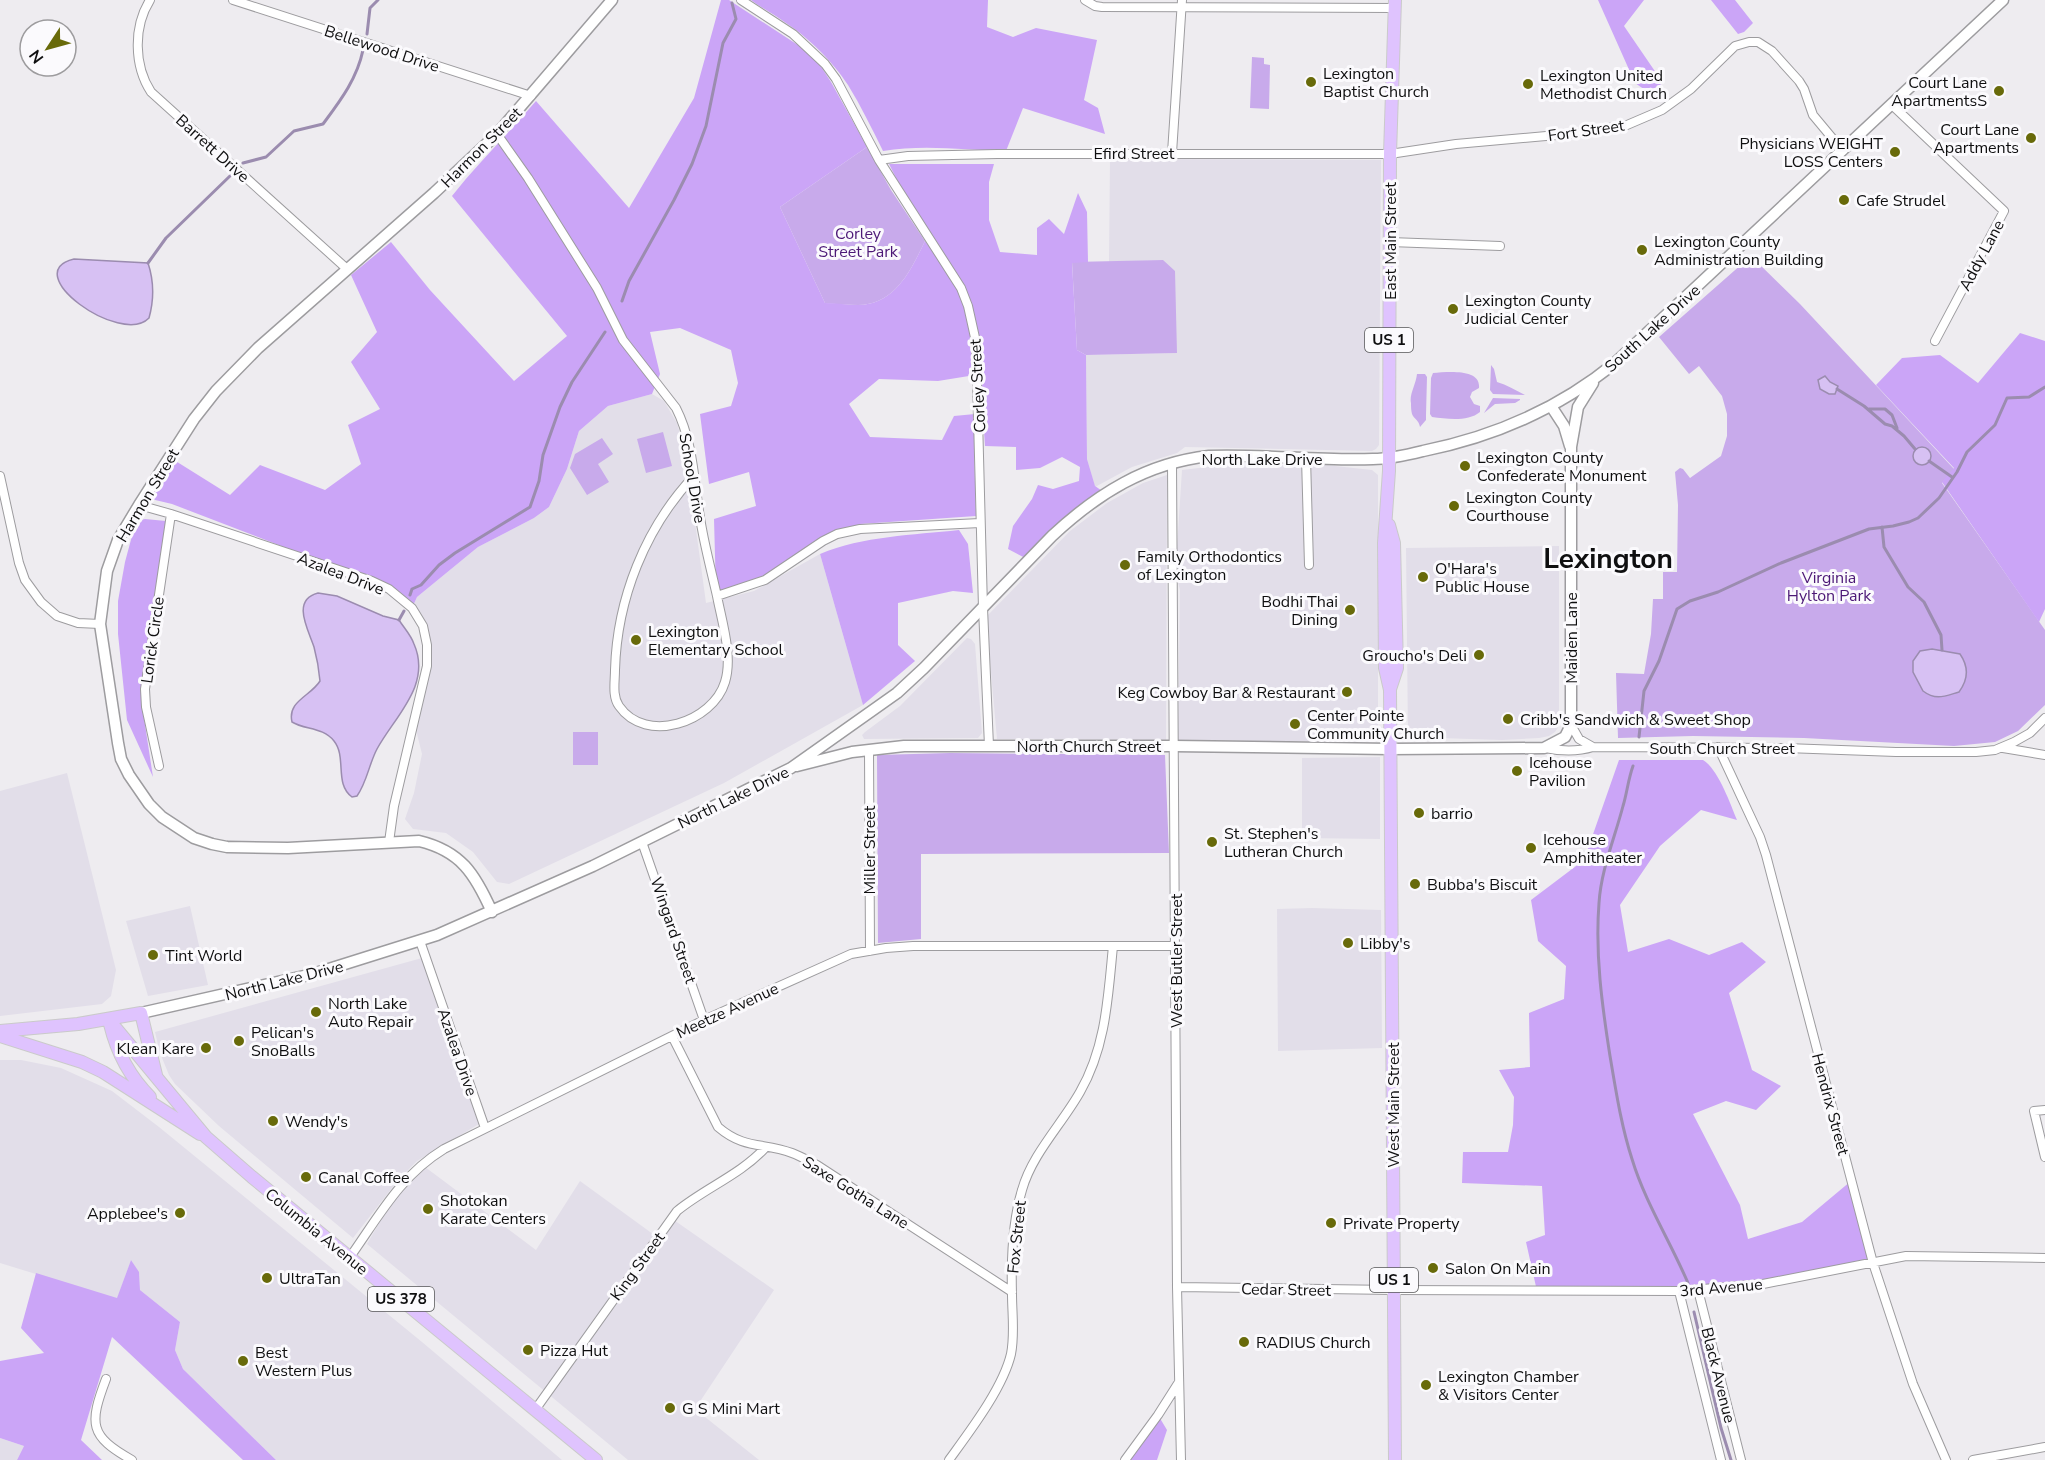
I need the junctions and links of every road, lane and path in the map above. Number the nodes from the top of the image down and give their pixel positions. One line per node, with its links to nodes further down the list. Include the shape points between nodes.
1 (150, 0): 18 (street, Barrett Drive, via 143,13 137,49 139,67 151,92)
2 (233, 0): 9 (street, Bellewood Drive)
3 (612, 0): 9 (main road, Harmon Street)
4 (741, 0): 15 (street, Corley Street, via 793,34 825,64)
5 (1085, 0): 7 (street, via 1102,7)
6 (2003, 0): 10 (main road, South Lake Drive)
7 (1182, 3): 8 (street); 13 (street)
8 (1395, 4): 14 (main road, East Main Street / US 1)
9 (531, 96): 11 (main road, Harmon Street)
10 (1891, 104): 12 (main road, South Lake Drive); 19 (street, Addy Lane, via 2004,211)
11 (497, 134): 18 (main road, Harmon Street); 27 (street, School Drive, via 597,288 623,340 676,408 686,429)
12 (1843, 151): 14 (street, Fort Street, via 1813,115 1799,81 1772,51 1758,42 1749,42 1735,46 1679,99 1627,125); 20 (main road, South Lake Drive)
13 (1172, 153): 14 (street, Efird Street); 15 (street, Efird Street, via 931,155)
14 (1390, 153): 16 (main road, East Main Street / US 1)
15 (879, 160): 30 (street, Corley Street, via 951,272 971,314 976,342)
16 (1390, 242): 17 (street); 24 (main road, East Main Street / US 1)
17 (1500, 246)
18 (347, 269): 28 (main road, Harmon Street, via 216,391)
19 (1935, 341)
20 (1598, 377): 21 (main road, South Lake Drive); 22 (main road, Maiden Lane, via 1578,407)
21 (1551, 406): 22 (main road, Maiden Lane); 24 (main road, South Lake Drive, via 1493,433)
22 (1571, 447): 36 (main road, Maiden Lane)
23 (1306, 458): 24 (main road, North Lake Drive); 25 (main road, North Lake Drive, via 1227,456); 31 (street)
24 (1389, 458): 43 (main road, East Main Street / US 1, via 1387,518 1394,543 1397,668 1390,690)
25 (1172, 463): 33 (main road, North Lake Drive, via 1129,479 1089,504); 38 (street, West Butler Street)
26 (0, 476): 34 (street, via 25,580 57,616 78,623)
27 (694, 476): 32 (street, School Drive); 32 (street, School Drive, via 671,502 656,528 622,611 615,698 637,722 653,726 673,724 707,710 720,696 728,660)
28 (139, 505): 29 (street, Azalea Drive); 34 (main road, Harmon Street, via 118,540 107,571)
29 (171, 514): 46 (street, Lorick Circle, via 145,689); 48 (street, Azalea Drive, via 372,581 405,602 419,617 426,635 427,666)
30 (981, 523): 32 (street, via 837,534 765,579); 33 (street, Corley Street)
31 (1309, 565)
32 (717, 596)
33 (982, 608): 37 (street, Corley Street); 47 (main road, North Lake Drive, via 897,693)
34 (100, 624): 48 (main road, Harmon Street, via 122,759 162,817 194,837 227,847)
35 (2045, 718): 42 (street, South Church Street, via 2030,733)
36 (1571, 725): 39 (street, via 1579,739); 41 (main road, via 1565,737)
37 (989, 746): 38 (main road, North Church Street); 44 (main road, North Church Street)
38 (1174, 746): 43 (main road, North Church Street); 53 (street, West Butler Street)
39 (1593, 747): 40 (street, South Church Street); 41 (street, South Church Street)
40 (1718, 747): 42 (street, South Church Street, via 1924,753); 69 (street, Hendrix Street, via 1766,855)
41 (1544, 748): 43 (main road, South Church Street)
42 (2003, 748): 45 (street)
43 (1390, 749): 71 (main road, West Main Street / US 1)
44 (869, 750): 47 (main road, North Church Street); 54 (street, Miller Street)
45 (2045, 755)
46 (159, 766)
47 (791, 768): 49 (main road, North Lake Drive)
48 (389, 842): 50 (main road, Harmon Street, via 419,842 454,855 476,878)
49 (642, 842): 50 (main road, North Lake Drive); 57 (street, Wingard Street)
50 (492, 912): 51 (main road, North Lake Drive)
51 (420, 941): 55 (main road, North Lake Drive, via 314,974); 63 (street, Azalea Drive)
52 (1113, 946): 53 (street, Meetze Avenue); 54 (street, Meetze Avenue, via 913,946); 74 (street, Fox Street, via 1105,1024 1095,1059 1080,1093 1039,1155 1022,1189 1014,1225)
53 (1176, 946): 70 (street, West Butler Street)
54 (870, 951): 57 (street, Meetze Avenue, via 834,961)
55 (141, 1013): 56 (main road, North Lake Drive / US 378); 60 (main road)
56 (109, 1020): 58 (main road, North Lake Drive / US 378); 60 (main road, Columbia Avenue / US 378); 62 (main road, Columbia Avenue, via 125,1066 140,1087)
57 (705, 1020): 59 (street, Meetze Avenue)
58 (0, 1033): 62 (main road, Columbia Avenue / US 378, via 103,1072)
59 (672, 1036): 63 (street, Meetze Avenue); 65 (street, Saxe Gotha Lane, via 718,1127 741,1142)
60 (157, 1079): 64 (main road, Columbia Avenue / US 378)
61 (2045, 1110): 66 (street, via 2034,1111)
62 (170, 1115): 64 (main road, Columbia Avenue / US 378)
63 (485, 1128): 67 (street, Meetze Avenue, via 416,1169 391,1196)
64 (206, 1137): 67 (main road, Columbia Avenue / US 378)
65 (765, 1148): 74 (street, Saxe Gotha Lane, via 790,1153 817,1165); 77 (street, King Street, via 744,1167 677,1211)
66 (2045, 1157)
67 (350, 1257): 77 (main road, Columbia Avenue / US 378)
68 (2045, 1258): 69 (street, 3rd Avenue, via 1906,1256)
69 (1873, 1263): 72 (street, 3rd Avenue, via 1763,1284); 87 (street, Hendrix Street, via 1913,1384)
70 (1177, 1287): 71 (street, Cedar Street); 76 (street, West Butler Street)
71 (1394, 1290): 73 (street, 3rd Avenue); 84 (main road, West Main Street / US 1)
72 (1698, 1290): 73 (street, 3rd Avenue); 86 (street, Black Avenue)
73 (1679, 1291): 85 (street, Black Avenue)
74 (1012, 1292): 81 (street, Fox Street, via 1013,1341 1005,1370)
75 (106, 1379): 79 (street, via 97,1406 98,1433 104,1443)
76 (1179, 1381): 82 (street); 83 (street, West Butler Street)
77 (535, 1410): 80 (main road, Columbia Avenue / US 378)
78 (2045, 1447): 88 (street)
79 (132, 1460)
80 (596, 1460)
81 (949, 1460)
82 (1125, 1460)
83 (1181, 1460)
84 (1395, 1460)
85 (1720, 1460)
86 (1741, 1460)
87 (1946, 1460)
88 (1973, 1460)

